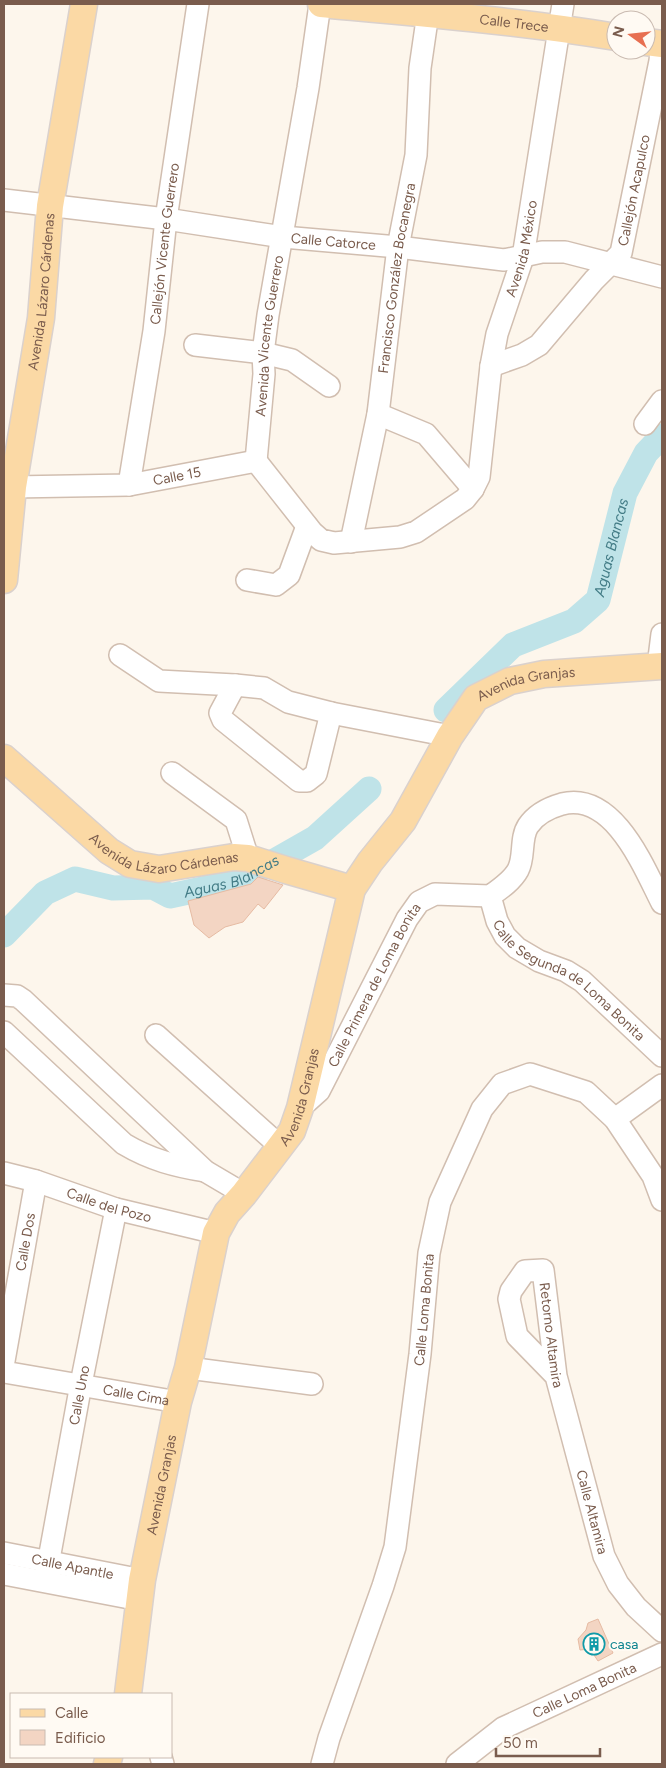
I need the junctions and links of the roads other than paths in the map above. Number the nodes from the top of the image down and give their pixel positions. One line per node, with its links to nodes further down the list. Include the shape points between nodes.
1 (84, 4): 9 (main road, Avenida Lázaro Cárdenas)
2 (198, 4): 10 (street, Callejón Vicente Guerrero)
3 (320, 4): 4 (main road, Calle Trece); 11 (street, Avenida Vicente Guerrero)
4 (442, 11): 5 (main road, Calle Trece); 12 (street, Francisco González Bocanegra, via 420,68 416,154)
5 (561, 16): 6 (main road, Calle Trece); 13 (street, Avenida México)
6 (606, 33)
7 (662, 44): 14 (street, Callejón Acapulco, via 621,254)
8 (4, 200): 9 (street, Calle Catorce)
9 (50, 206): 10 (street, Calle Catorce); 25 (main road, Avenida Lázaro Cárdenas, via 41,318)
10 (166, 219): 11 (street, Calle Catorce); 24 (street, Callejón Vicente Guerrero, via 154,331)
11 (283, 237): 12 (street, Calle Catorce); 17 (street, Avenida Vicente Guerrero)
12 (398, 247): 13 (street, Calle Catorce, via 504,260); 21 (street, Francisco González Bocanegra)
13 (523, 257): 14 (street, Calle Catorce, via 542,252 565,252); 18 (street, Avenida México)
14 (610, 263): 15 (street, Calle Catorce); 18 (street, Callejón Acapulco, via 540,345)
15 (662, 277)
16 (195, 345): 17 (street)
17 (263, 354): 19 (street, via 292,360); 23 (street, Avenida Vicente Guerrero)
18 (491, 366): 26 (street, Avenida México, via 478,477)
19 (329, 386)
20 (662, 401): 22 (street)
21 (378, 414): 26 (street, via 426,434); 28 (street, Francisco González Bocanegra)
22 (645, 424)
23 (256, 461): 24 (street, Calle 15); 27 (street)
24 (129, 485): 25 (street, Calle 15)
25 (9, 486): 29 (main road, Avenida Lázaro Cárdenas)
26 (473, 489): 28 (street, via 465,499 416,532 400,537)
27 (307, 526): 28 (street, via 322,540 334,544); 30 (street, via 290,575 276,585)
28 (350, 542)
29 (4, 580)
30 (247, 580)
31 (662, 634): 33 (street)
32 (120, 655): 34 (street, via 159,681)
33 (660, 666): 36 (main road, Avenida Granjas, via 544,674 510,681 476,698)
34 (235, 685): 35 (street, via 264,688 288,702); 35 (street, via 220,713 223,720 299,781 307,781 316,774)
35 (331, 713): 36 (street)
36 (450, 736): 40 (main road, Avenida Granjas, via 403,820)
37 (4, 758): 39 (main road, Avenida Lázaro Cárdenas, via 109,851 130,864 159,869 234,857)
38 (172, 773): 39 (street, via 236,820)
39 (248, 858): 40 (main road, Avenida Lázaro Cárdenas)
40 (352, 889): 48 (main road, Avenida Granjas)
41 (490, 896): 42 (street, via 518,870 526,828 535,817 549,808 571,802 586,804 616,824 633,847); 46 (street, Calle Segunda de Loma Bonita, via 505,936 517,948 582,981); 48 (street, Calle Primera de Loma Bonita, via 435,894 419,902 406,919 319,1091)
42 (662, 903)
43 (4, 996): 51 (street, via 17,996 22,1000)
44 (4, 1032): 51 (street, via 124,1144 139,1154 168,1165)
45 (156, 1034): 50 (street)
46 (662, 1056)
47 (662, 1085): 49 (street)
48 (300, 1108): 50 (main road, Avenida Granjas, via 292,1131)
49 (615, 1119): 55 (street, Calle Loma Bonita, via 653,1176); 72 (street, Calle Loma Bonita, via 586,1092 530,1074 502,1084 482,1109 440,1202 429,1252 420,1354 394,1547)
50 (281, 1147): 54 (main road, Avenida Granjas)
51 (205, 1171): 54 (street)
52 (4, 1173): 53 (street, Calle del Pozo)
53 (36, 1181): 56 (street, Calle del Pozo); 58 (street, Calle Dos)
54 (244, 1194): 57 (main road, Avenida Granjas, via 227,1213)
55 (662, 1200)
56 (116, 1209): 57 (street, Calle del Pozo); 62 (street, Calle Uno)
57 (216, 1233): 59 (main road, Avenida Granjas)
58 (4, 1361)
59 (188, 1368): 63 (street); 64 (main road, Avenida Granjas)
60 (4, 1372): 62 (street, Calle Cima)
61 (556, 1376): 69 (street, Calle Altamira, via 604,1556 618,1584 636,1607)
62 (81, 1384): 64 (street, Calle Cima); 66 (street, Calle Uno)
63 (312, 1384)
64 (178, 1402): 68 (main road, Avenida Granjas)
65 (4, 1553): 66 (street, Calle Apantle)
66 (46, 1571): 67 (street, Calle Apantle); 68 (street, Calle Apantle)
67 (4, 1574)
68 (141, 1590): 71 (main road, Avenida Granjas)
69 (662, 1630)
70 (662, 1654): 73 (street, Calle Loma Bonita, via 503,1728)
71 (128, 1693)
72 (322, 1764)
73 (457, 1764)

